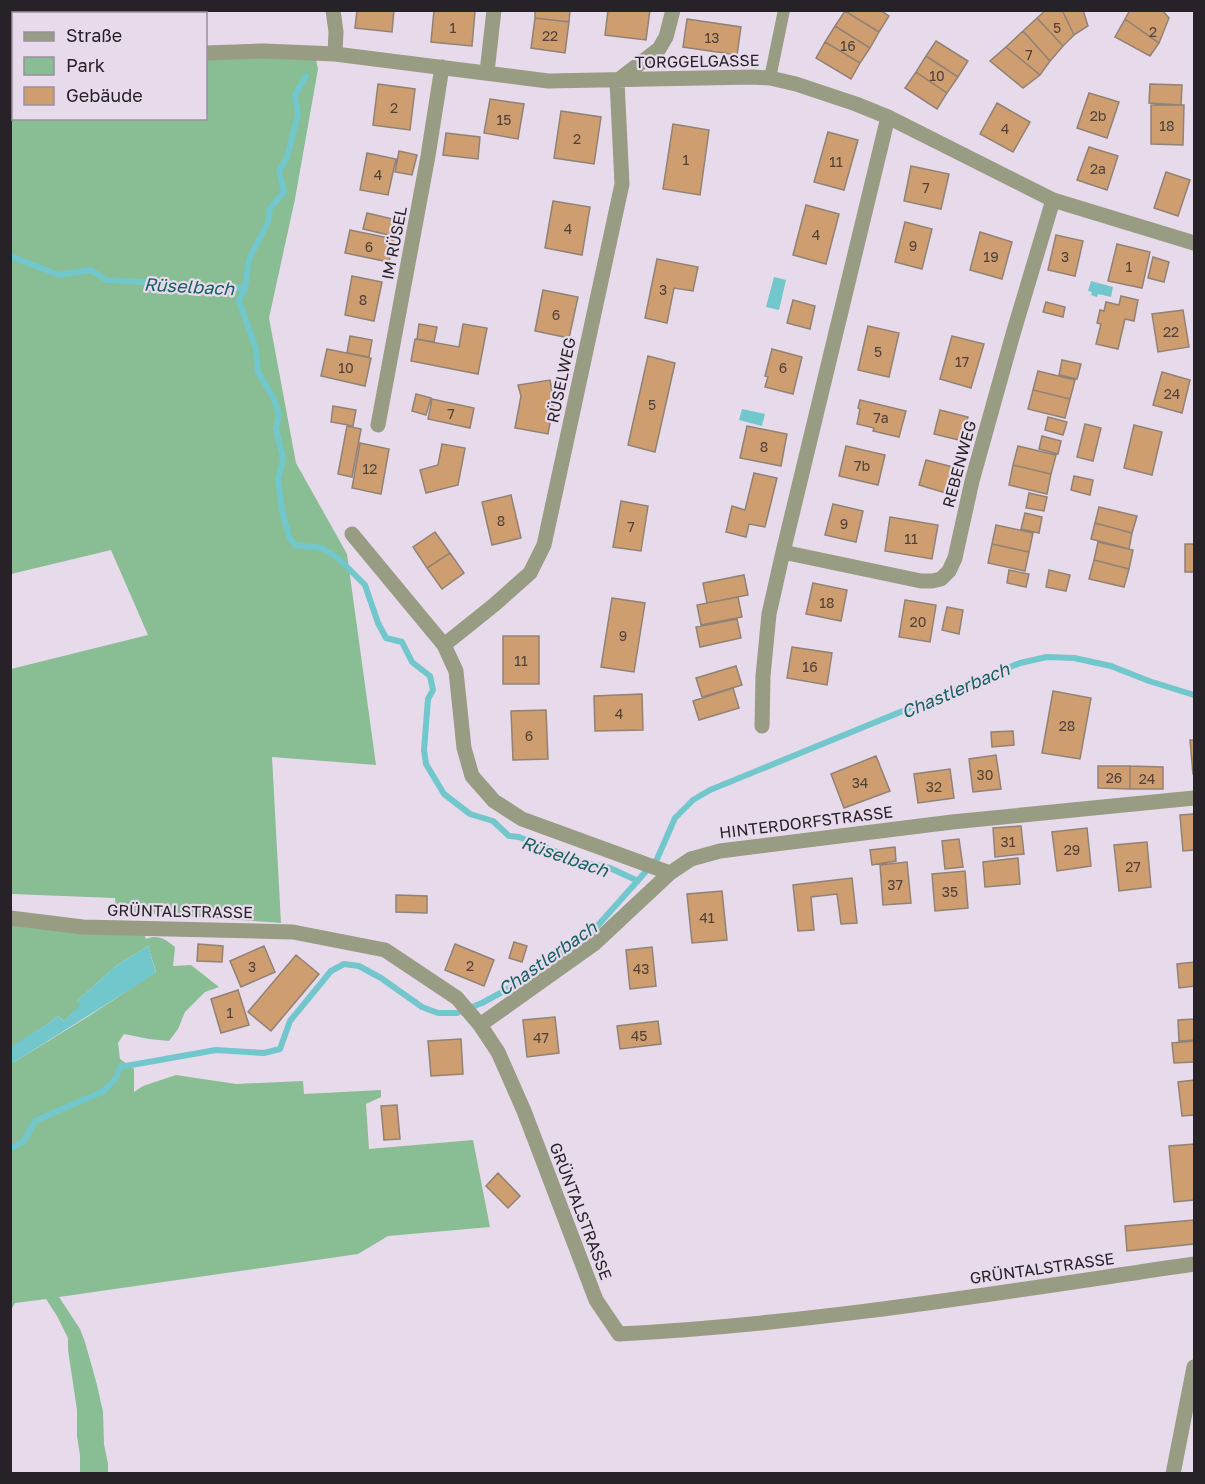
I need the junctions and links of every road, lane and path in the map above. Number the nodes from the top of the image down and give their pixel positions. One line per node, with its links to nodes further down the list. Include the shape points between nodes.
1 (333, 10): 6 (street)
2 (494, 10): 8 (street)
3 (673, 10): 10 (street, via 659,49)
4 (784, 10): 9 (lane)
5 (207, 52): 6 (street, TORGGELGASSE)
6 (335, 54): 7 (street, TORGGELGASSE)
7 (442, 67): 8 (street, TORGGELGASSE); 14 (street, IM RÜSEL)
8 (487, 72): 10 (street, TORGGELGASSE, via 548,81)
9 (770, 78): 10 (street, TORGGELGASSE); 11 (street, TORGGELGASSE)
10 (617, 81): 17 (street, RÜSELWEG, via 622,184 544,544 530,573)
11 (888, 117): 12 (street, TORGGELGASSE); 16 (street)
12 (1053, 200): 13 (street, TORGGELGASSE); 16 (street, REBENWEG, via 949,571 941,579 921,581)
13 (1194, 243)
14 (378, 425)
15 (352, 534): 17 (street)
16 (783, 552): 18 (street, via 769,614)
17 (444, 645): 20 (street, via 456,670 464,748 472,776 494,801 522,819)
18 (762, 726)
19 (1194, 798): 20 (street, HINTERDORFSTRASSE, via 952,822 720,851)
20 (664, 871): 22 (street, HINTERDORFSTRASSE, via 594,944)
21 (10, 918): 22 (street, GRÜNTALSTRASSE, via 83,927 293,932 385,950 457,998)
22 (478, 1023): 23 (street, GRÜNTALSTRASSE, via 498,1052 524,1111 596,1300 619,1334 799,1319)
23 (1194, 1264)
24 (1194, 1367): 25 (street)
25 (1173, 1473)

